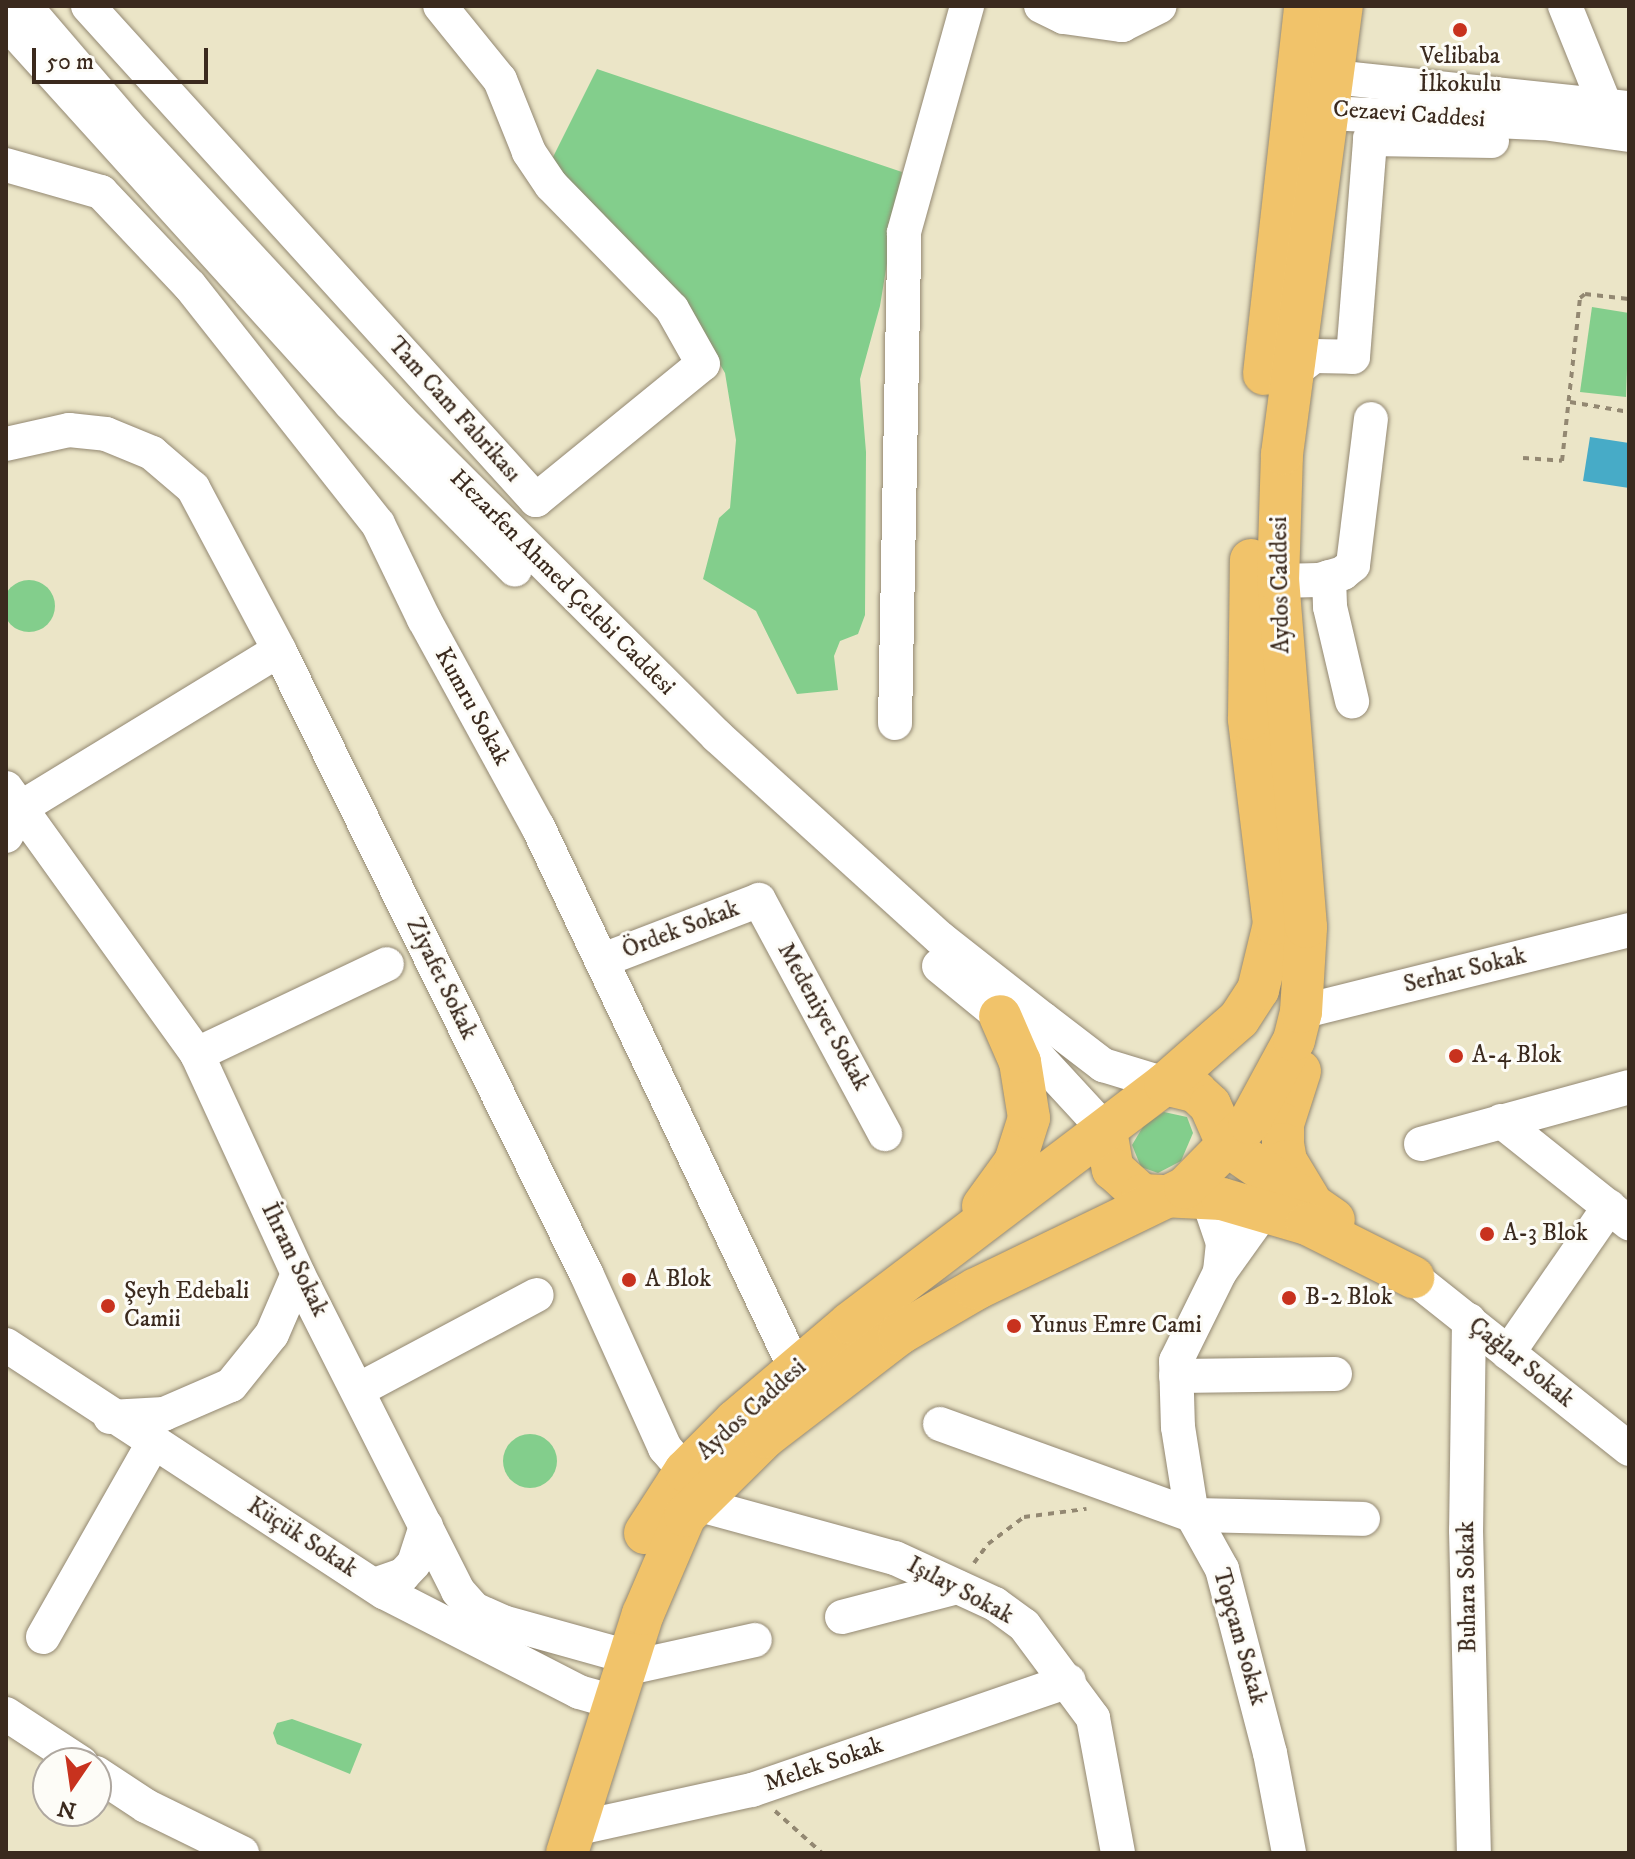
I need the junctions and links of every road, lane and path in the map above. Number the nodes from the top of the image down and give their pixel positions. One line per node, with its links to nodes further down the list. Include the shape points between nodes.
1 (88, 6): 2 (street, Tam Cam Fabrikası, via 536,500 703,364 672,309 551,185 529,152 500,80)
2 (440, 6)
3 (967, 6): 27 (street, via 904,232)
4 (1041, 6): 5 (street, via 1064,17 1122,25)
5 (1160, 6)
6 (1305, 6): 10 (main road, Aydos Caddesi)
7 (1342, 6): 11 (main road, Aydos Caddesi)
8 (1565, 6): 12 (street)
9 (18, 17): 34 (street, Hezarfen Ahmed Çelebi Caddesi, via 218,260 465,522 811,854); 36 (street, Hezarfen Ahmed Çelebi Caddesi, via 399,419 717,736 940,938 1032,1010 1103,1065)
10 (1293, 91): 11 (street, Cezaevi Caddesi); 36 (main road, Aydos Caddesi, via 1251,539 1249,719 1274,924 1258,990 1239,1019)
11 (1330, 95): 12 (street, Cezaevi Caddesi); 13 (street, Cezaevi Caddesi); 17 (main road, Aydos Caddesi)
12 (1617, 107)
13 (1629, 135)
14 (1492, 141): 17 (street, via 1370,139 1353,357 1314,356)
15 (6, 165): 31 (street, Kumru Sokak, via 101,192 190,286 322,447 378,524)
16 (1629, 299): 18 (path, via 1585,294 1580,298)
17 (1292, 373): 24 (main road, Aydos Caddesi, via 1282,454)
18 (1570, 402): 19 (path); 22 (path, via 1562,461)
19 (1629, 412)
20 (1371, 419): 23 (street, via 1358,551 1343,573)
21 (6, 444): 25 (street, Ziyafet Sokak, via 69,430 106,434 152,453 193,488)
22 (1523, 458)
23 (1329, 577): 24 (street); 26 (street, via 1330,607)
24 (1278, 581): 33 (main road, Aydos Caddesi, via 1306,927)
25 (279, 650): 28 (street); 63 (street, Ziyafet Sokak, via 586,1273 665,1448)
26 (1352, 701)
27 (895, 723)
28 (11, 811): 35 (street, İhram Sokak)
29 (759, 900): 31 (street, Ördek Sokak); 40 (street, Medeniyet Sokak)
30 (1629, 930): 33 (street, Serhat Sokak)
31 (603, 960): 55 (street, Kumru Sokak)
32 (387, 964): 35 (street)
33 (1301, 1012): 42 (main road, Aydos Caddesi, via 1266,1099); 43 (main road, via 1299,1079 1283,1124)
34 (1000, 1016): 39 (street, Hezarfen Ahmed Çelebi Caddesi); 47 (main road, via 1020,1062 1026,1130 1015,1162)
35 (197, 1054): 49 (street, İhram Sokak)
36 (1165, 1084): 39 (main road); 42 (main road, via 1196,1092 1210,1105)
37 (1629, 1087): 38 (street)
38 (1501, 1121): 41 (street); 46 (street)
39 (1106, 1131): 44 (main road, via 1106,1150 1125,1185); 47 (main road, Aydos Caddesi)
40 (885, 1134)
41 (1421, 1144)
42 (1228, 1146): 43 (main road); 44 (main road, via 1185,1188)
43 (1286, 1190): 45 (main road); 48 (street); 50 (main road, via 1307,1224)
44 (1161, 1199): 45 (main road); 63 (main road, Aydos Caddesi, via 964,1295 899,1334)
45 (1208, 1199): 48 (street, Topçam Sokak, via 1223,1243)
46 (1619, 1215): 54 (street)
47 (944, 1253): 55 (main road, Aydos Caddesi)
48 (1220, 1272): 57 (street, Topçam Sokak, via 1176,1361)
49 (298, 1274): 58 (street, İhram Sokak); 59 (street, via 272,1334 231,1385 164,1414)
50 (1413, 1277): 52 (street, Çağlar Sokak)
51 (537, 1295): 58 (street)
52 (1469, 1320): 54 (street, Çağlar Sokak); 84 (street, Buhara Sokak, via 1466,1530)
53 (6, 1345): 59 (street, Küçük Sokak)
54 (1508, 1353): 62 (street, Çağlar Sokak)
55 (796, 1370): 63 (main road, Aydos Caddesi)
56 (1335, 1374): 57 (street)
57 (1176, 1376): 65 (street, Topçam Sokak)
58 (360, 1389): 67 (street, İhram Sokak)
59 (110, 1417): 61 (street, Küçük Sokak)
60 (940, 1424): 65 (street)
61 (153, 1443): 68 (street, Küçük Sokak); 71 (street)
62 (1629, 1449)
63 (691, 1488): 69 (street, Işılay Sokak, via 895,1558); 73 (main road, Aydos Caddesi)
64 (1090, 1508): 69 (path, via 1024,1517 988,1544)
65 (1192, 1515): 66 (street); 83 (street, Topçam Sokak, via 1222,1569 1270,1753)
66 (1363, 1519)
67 (426, 1526): 68 (street, via 414,1563 403,1575); 73 (street, İhram Sokak, via 458,1591 474,1609)
68 (374, 1585): 73 (street, Küçük Sokak)
69 (957, 1587): 70 (street); 74 (street, Işılay Sokak, via 1024,1625)
70 (842, 1617)
71 (43, 1637)
72 (755, 1640): 73 (street)
73 (612, 1675): 79 (main road, Aydos Caddesi)
74 (1069, 1681): 78 (street, Melek Sokak); 80 (street, Işılay Sokak, via 1093,1718)
75 (6, 1714): 76 (street)
76 (57, 1747)
77 (112, 1784): 81 (street)
78 (752, 1790): 79 (street, Melek Sokak); 82 (path)
79 (562, 1845)
80 (1113, 1852)
81 (242, 1853)
82 (822, 1853)
83 (1289, 1853)
84 (1474, 1853)

